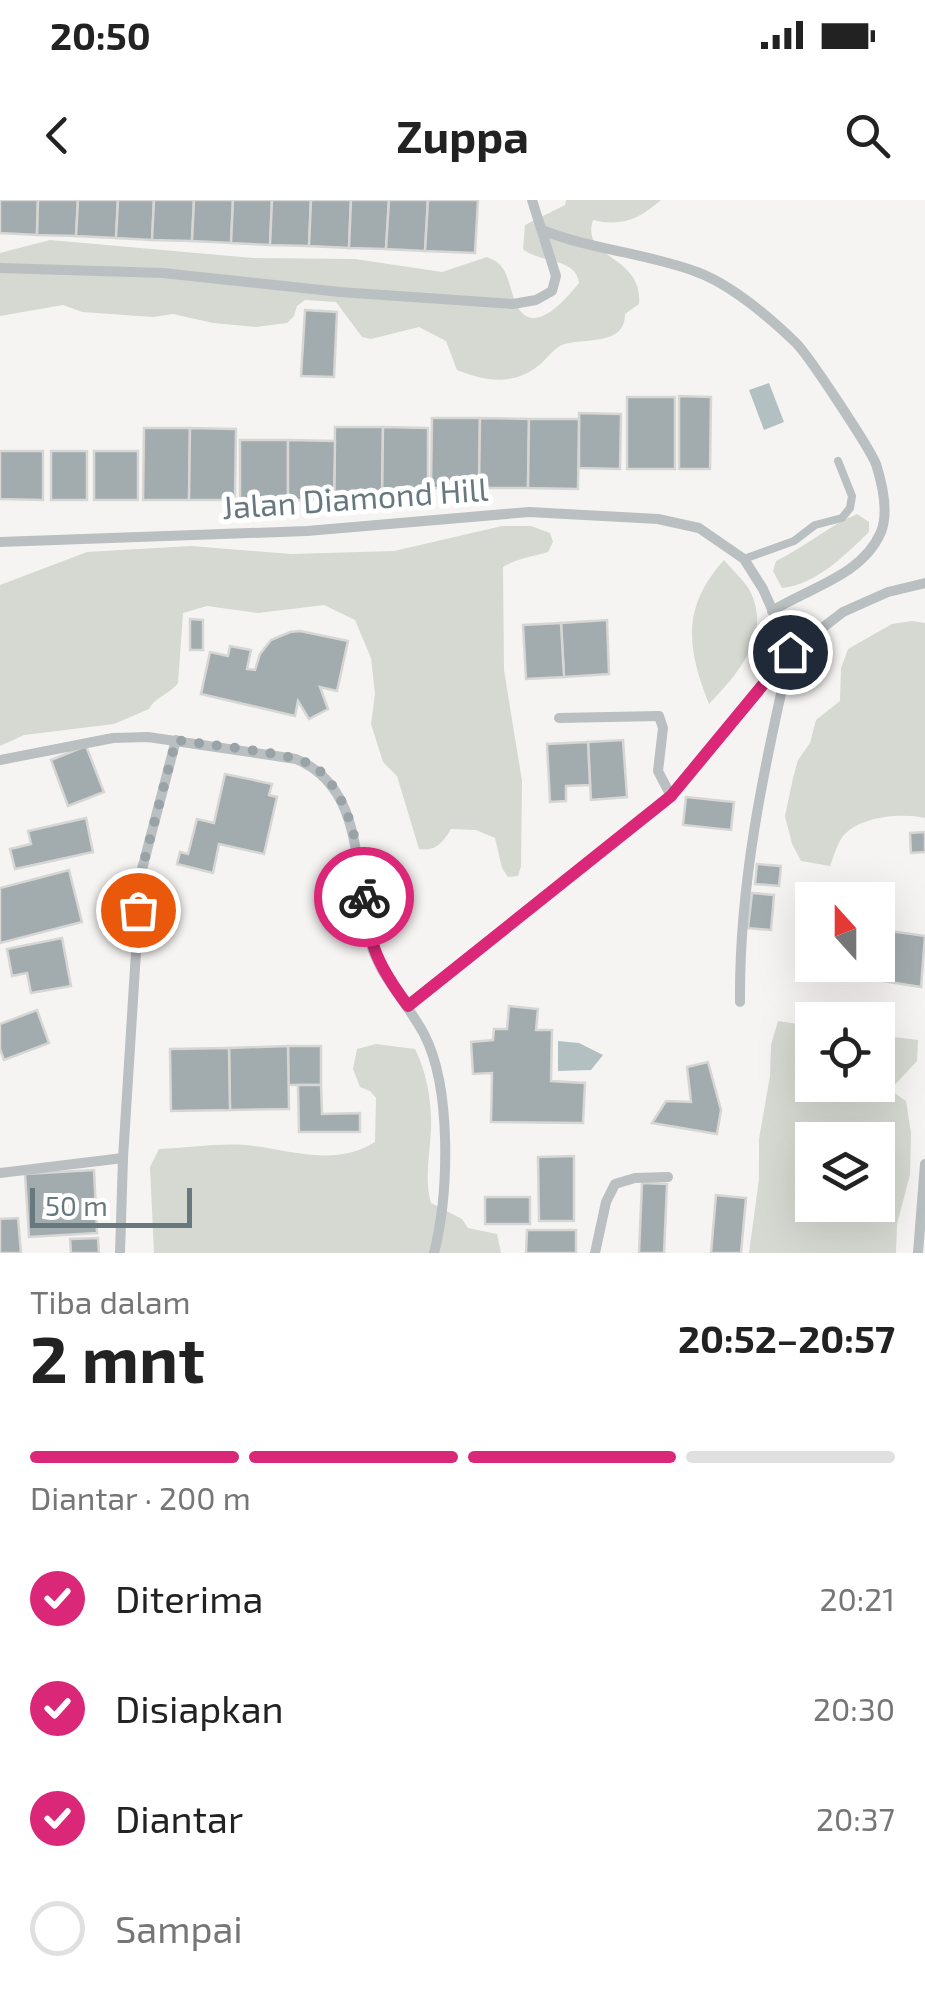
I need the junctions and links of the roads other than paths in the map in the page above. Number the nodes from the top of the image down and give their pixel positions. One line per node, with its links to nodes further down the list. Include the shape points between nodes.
1 (532, 200): 2 (street)
2 (542, 230): 3 (street, via 556,276 552,291 513,304 163,273); 8 (street, via 699,272 736,294 798,345 875,461 883,528 868,554)
3 (0, 268)
4 (838, 461): 6 (lane, via 852,496 842,518)
5 (0, 542): 6 (street, Jalan Diamond Hill, via 307,532 529,512 658,519 699,528)
6 (744, 559): 8 (street)
7 (925, 583): 9 (street, via 842,612)
8 (772, 611): 9 (street)
9 (790, 652): 13 (street); 14 (street, via 760,783 740,934)
10 (559, 718): 13 (street, via 658,716 658,771)
11 (176, 740): 12 (street, via 113,738); 15 (street, via 314,767 348,818 369,938); 16 (street, via 141,873)
12 (0, 760)
13 (671, 796): 15 (street)
14 (740, 1002)
15 (408, 1006): 21 (street, via 426,1036 444,1101)
16 (122, 1158): 18 (street); 20 (street)
17 (925, 1164): 23 (street)
18 (0, 1173)
19 (668, 1177): 22 (street, via 614,1184)
20 (120, 1253)
21 (434, 1253)
22 (595, 1253)
23 (918, 1253)

